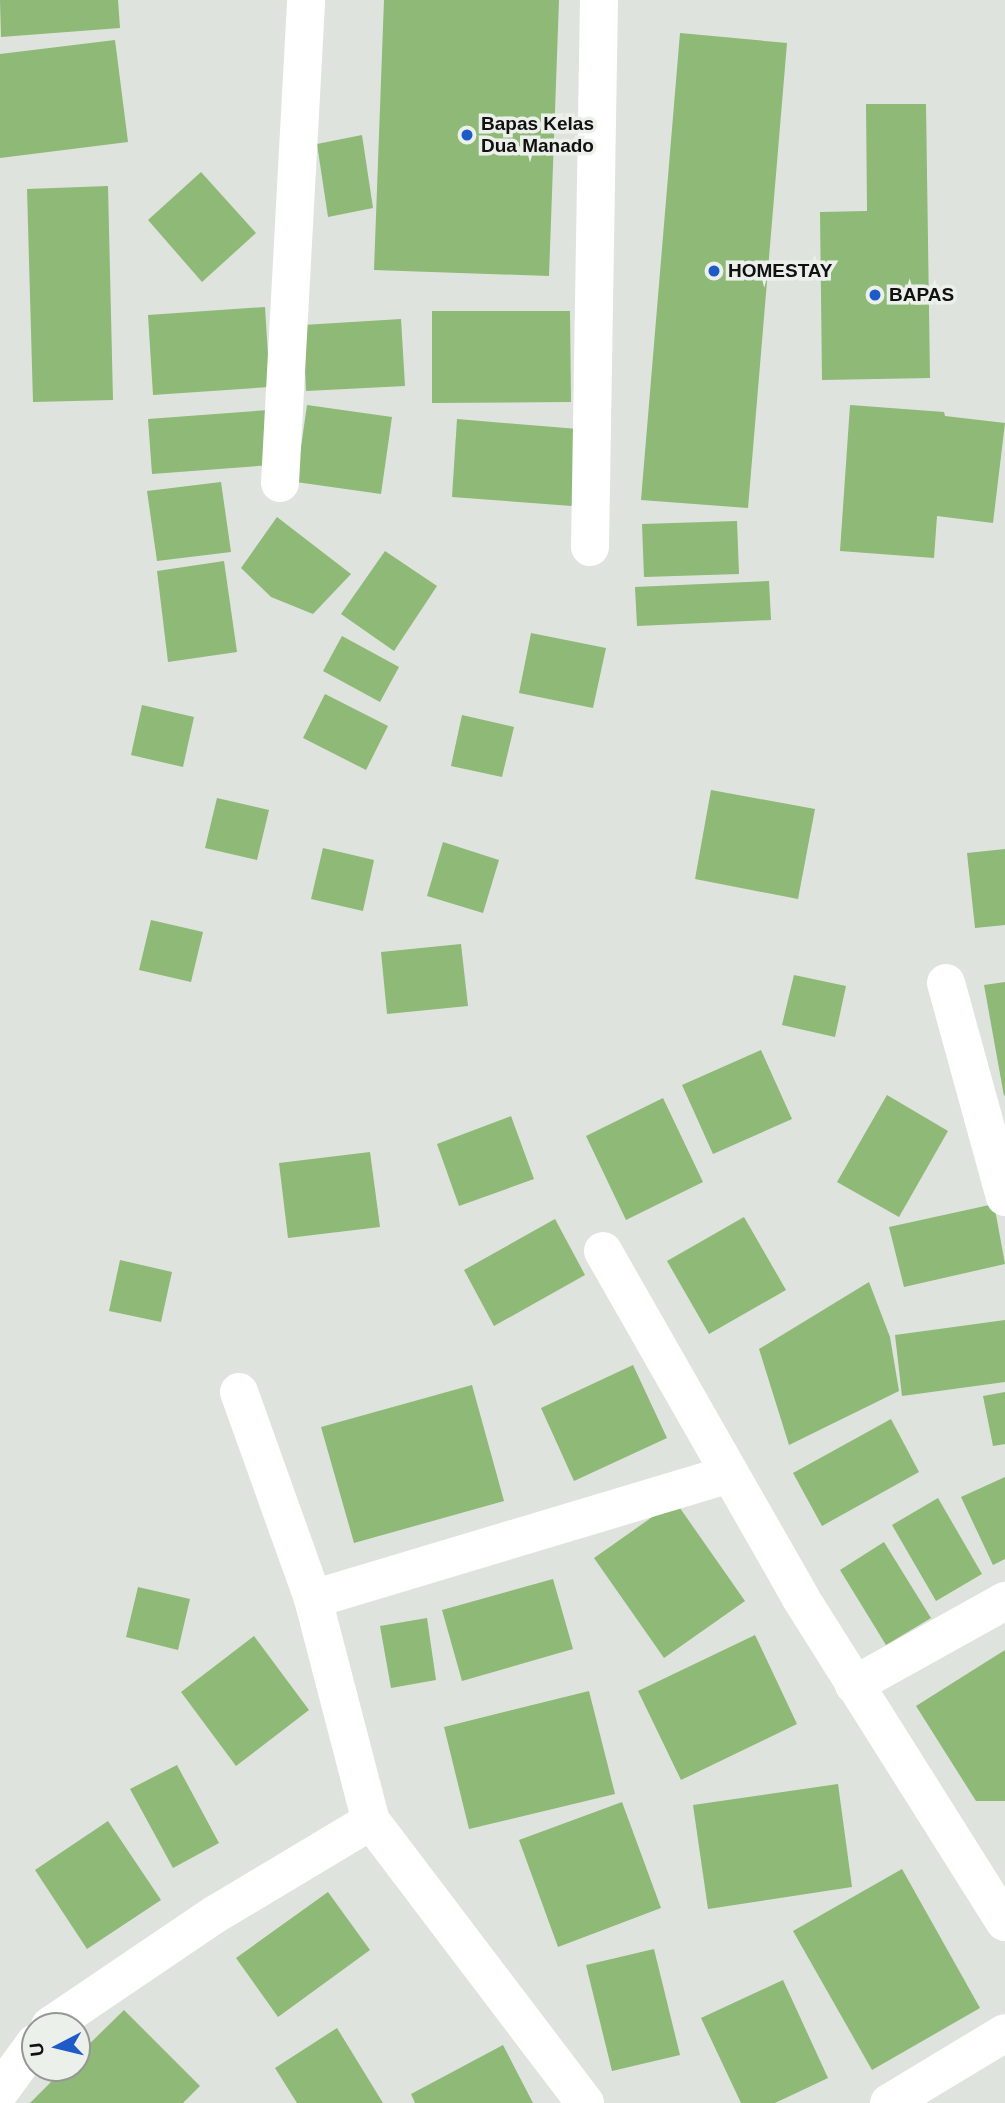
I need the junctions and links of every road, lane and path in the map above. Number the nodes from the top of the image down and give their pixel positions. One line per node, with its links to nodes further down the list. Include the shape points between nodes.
1 (306, 0): 3 (street)
2 (599, 0): 4 (street)
3 (280, 483)
4 (590, 547)
5 (946, 983): 6 (street)
6 (1005, 1197)
7 (603, 1251): 9 (street)
8 (239, 1392): 10 (street)
9 (727, 1475): 10 (street); 12 (street)
10 (313, 1599): 13 (street)
11 (1005, 1601): 12 (street)
12 (854, 1685): 14 (street)
13 (372, 1821): 15 (street, via 214,1915); 19 (street)
14 (1005, 1922)
15 (71, 2012)
16 (1005, 2033): 20 (street)
17 (21, 2062): 18 (street)
18 (0, 2091)
19 (585, 2103)
20 (889, 2103)

